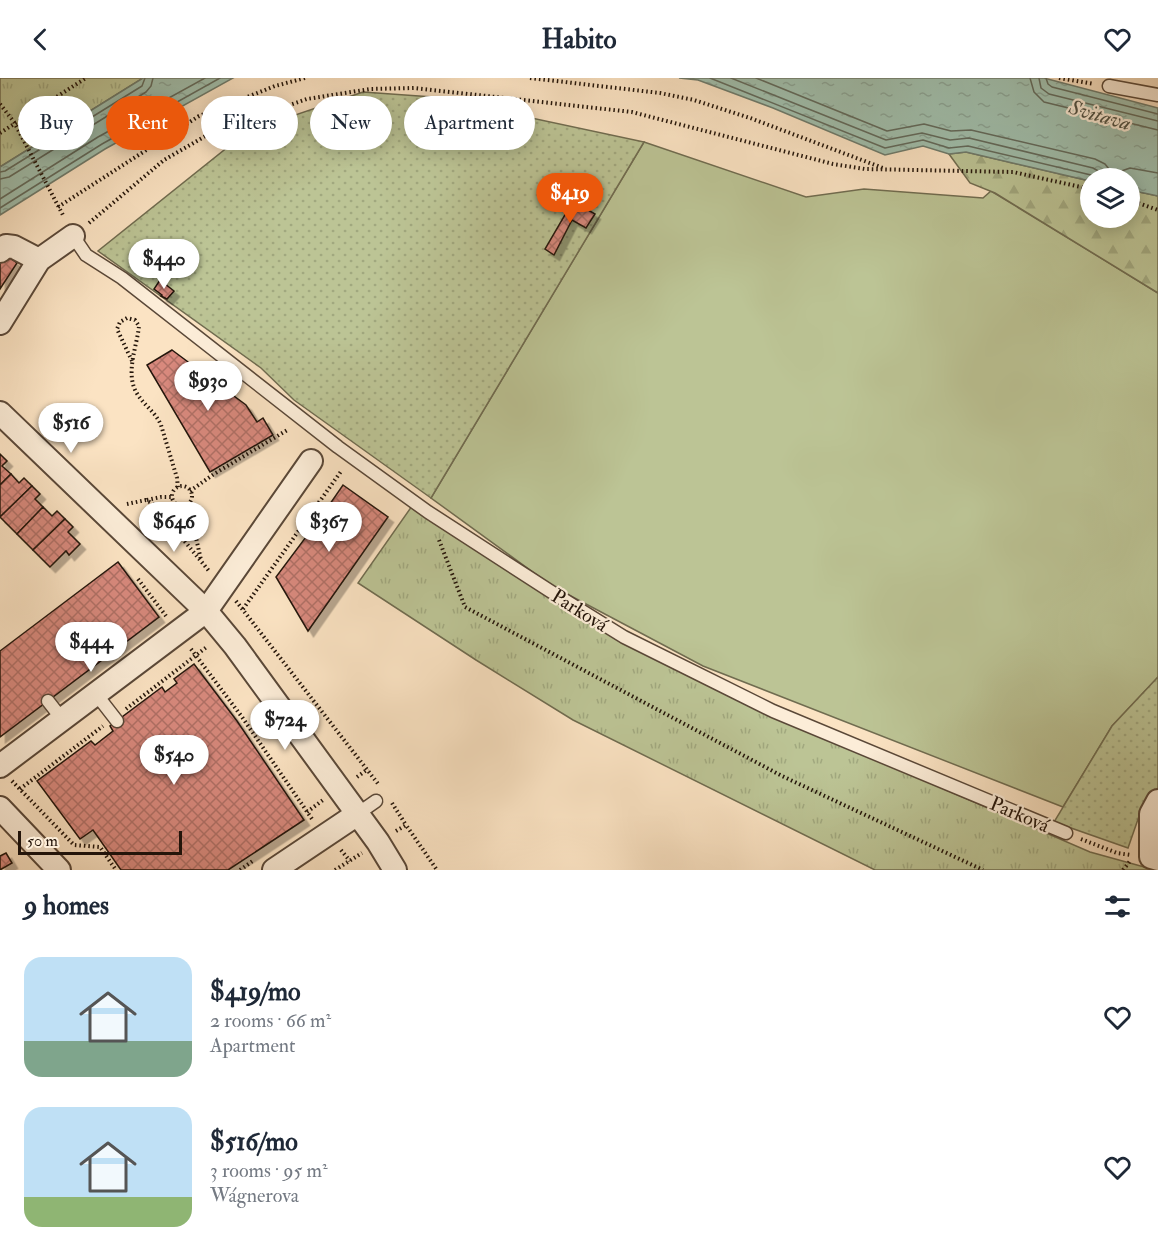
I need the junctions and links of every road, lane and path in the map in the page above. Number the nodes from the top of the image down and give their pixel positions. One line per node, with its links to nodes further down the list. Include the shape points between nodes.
1 (86, 78): 8 (path)
2 (305, 78): 14 (path, via 199,116)
3 (530, 78): 10 (path, via 694,100)
4 (1059, 78): 5 (path)
5 (1109, 86): 6 (lane)
6 (1158, 95)
7 (0, 104): 8 (path)
8 (14, 122): 9 (path); 12 (path)
9 (0, 133)
10 (886, 170): 11 (path, via 1013,172); 16 (path, via 833,164 632,112 414,88 370,89 307,99 214,130 164,160)
11 (1080, 187)
12 (52, 195)
13 (1140, 204): 15 (path)
14 (58, 207)
15 (1158, 210)
16 (73, 236): 18 (street); 22 (lane, Parková, via 86,255 122,278)
17 (0, 251): 18 (street, via 6,246 14,247)
18 (39, 260): 19 (street)
19 (0, 322)
20 (132, 360): 20 (path, via 139,326 127,318 117,329); 25 (path, via 135,390 158,417)
21 (0, 413): 31 (street)
22 (304, 420): 26 (path); 30 (lane, Parková)
23 (311, 461): 33 (street)
24 (342, 470): 34 (path)
25 (178, 488): 26 (path); 27 (path)
26 (190, 491): 29 (path, via 191,501)
27 (173, 497): 28 (path); 29 (path, via 177,504)
28 (146, 500): 31 (path); 32 (path)
29 (186, 505): 32 (path)
30 (428, 512): 48 (lane, Parková, via 624,637 773,711); 56 (path, via 465,607 782,776)
31 (106, 517): 35 (street)
32 (201, 560): 33 (path)
33 (222, 585): 34 (path); 35 (street)
34 (243, 609): 42 (path)
35 (206, 611): 36 (street); 46 (street)
36 (168, 628): 37 (street); 49 (path, via 242,717 313,821 317,818)
37 (96, 694): 39 (street); 40 (lane)
38 (48, 701): 39 (lane)
39 (62, 720): 41 (street)
40 (117, 721)
41 (0, 766): 52 (path, via 69,841 78,847 100,847)
42 (381, 788)
43 (381, 799): 46 (lane); 47 (path)
44 (1158, 801): 50 (street, via 1151,814)
45 (0, 808): 51 (street)
46 (356, 815): 49 (street); 55 (street)
47 (406, 825)
48 (1066, 833): 50 (path, Parková, via 1117,853)
49 (328, 834): 53 (street); 54 (path)
50 (1154, 858)
51 (59, 870)
52 (116, 870)
53 (274, 870)
54 (350, 870)
55 (395, 870)
56 (983, 870)

